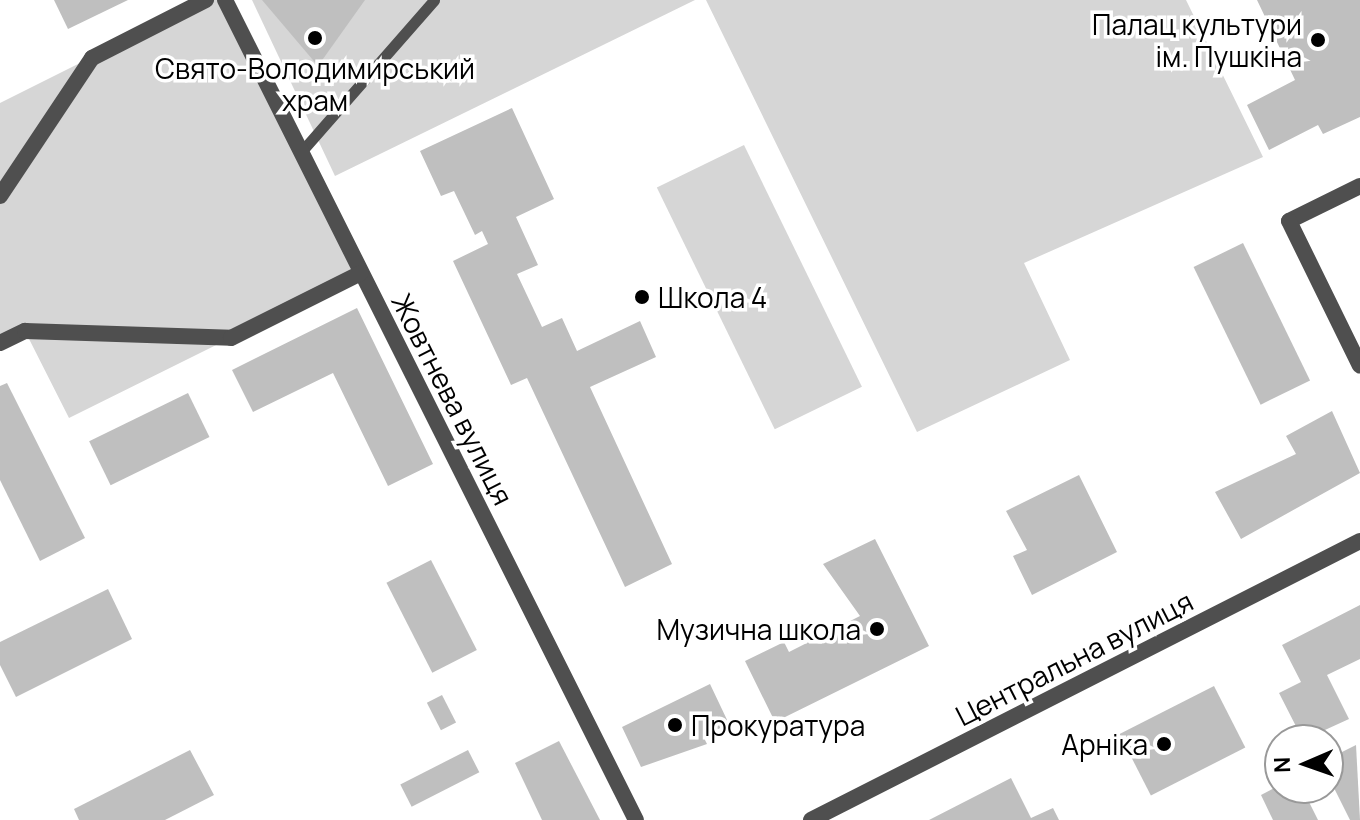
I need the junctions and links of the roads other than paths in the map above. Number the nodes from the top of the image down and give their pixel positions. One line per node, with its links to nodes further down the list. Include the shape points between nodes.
1 (206, 0): 6 (street, via 92,58)
2 (225, 0): 4 (street, Жовтнева вулиця)
3 (434, 0): 4 (lane)
4 (301, 152): 7 (street, Жовтнева вулиця)
5 (1360, 186): 9 (street, via 1289,221)
6 (0, 196)
7 (361, 273): 8 (street, via 231,338 25,331); 11 (street, Жовтнева вулиця)
8 (0, 343)
9 (1360, 366)
10 (1360, 541): 12 (street, Центральна вулиця)
11 (636, 820)
12 (811, 820)

